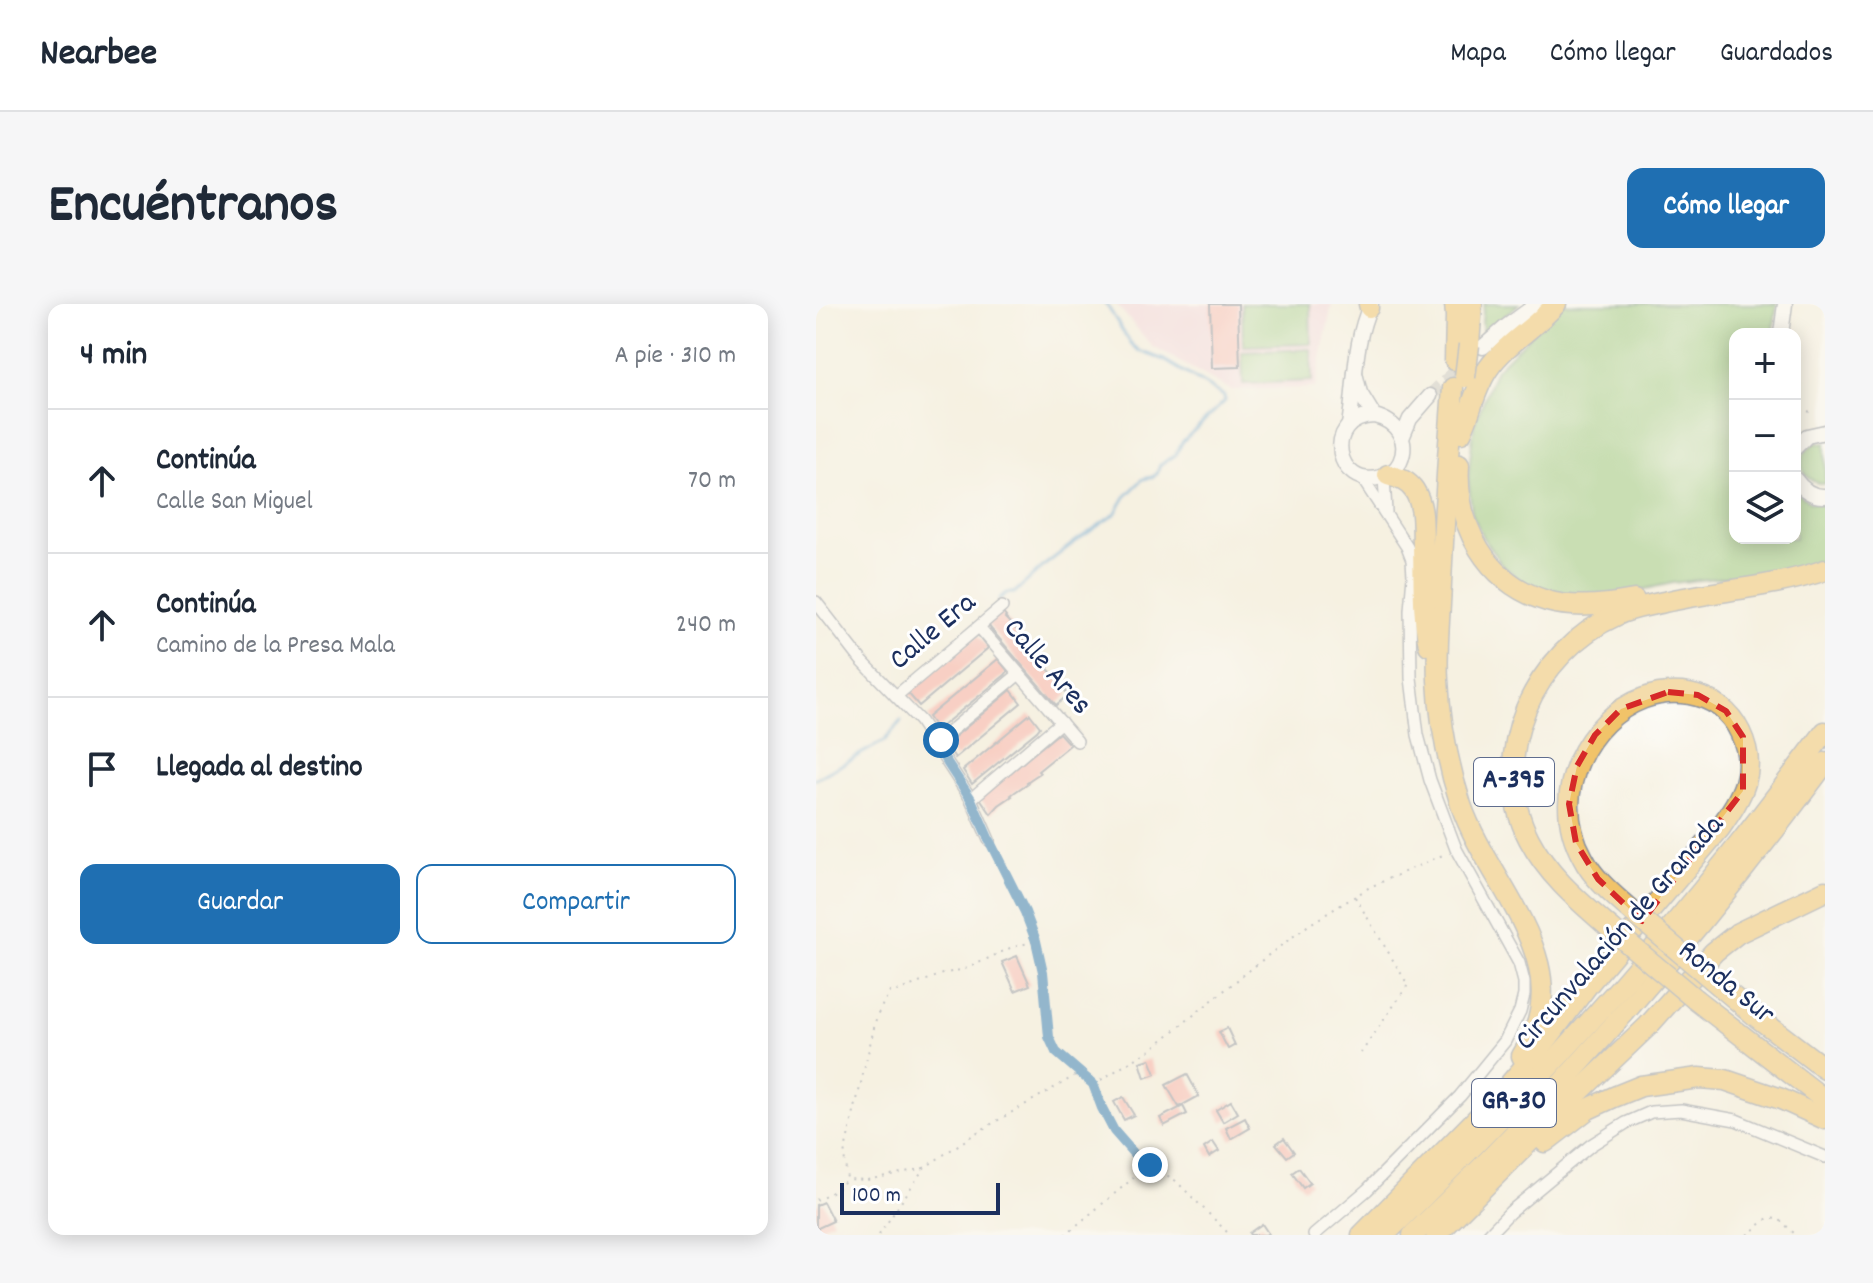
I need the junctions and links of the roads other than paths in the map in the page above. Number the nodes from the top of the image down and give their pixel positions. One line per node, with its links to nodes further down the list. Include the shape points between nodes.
1 (1455, 304): 10 (highway)
2 (1472, 304): 8 (highway)
3 (1537, 304): 8 (street)
4 (1556, 304): 15 (highway, via 1488,369)
5 (1785, 304): 7 (street)
6 (1369, 305): 9 (street)
7 (1782, 328)
8 (1476, 346): 10 (highway, bridge)
9 (1355, 373): 11 (street, via 1360,393); 12 (street)
10 (1458, 375): 15 (highway); 28 (highway, via 1444,514)
11 (1380, 417): 12 (street); 16 (street); 16 (street, via 1404,412 1430,396)
12 (1349, 425): 18 (street, via 1341,455)
13 (1801, 432): 14 (street)
14 (1825, 432)
15 (1461, 433): 23 (highway, via 1458,477 1466,524 1491,566 1506,580 1549,602 1581,605)
16 (1402, 438): 17 (street, via 1401,459)
17 (1386, 476): 18 (street); 21 (street, via 1384,506); 28 (highway, via 1411,486 1422,510 1426,623)
18 (1362, 478): 21 (street)
19 (1801, 487): 20 (street)
20 (1825, 496)
21 (1389, 520): 44 (street, via 1412,560 1411,678 1430,780 1456,849 1519,963 1524,982 1520,1011 1505,1041 1460,1096)
22 (1825, 570): 23 (highway)
23 (1694, 595): 39 (highway, Ronda Sur / A-395, bridge, via 1619,614 1567,646 1549,667 1526,706 1515,749 1517,804 1541,859 1558,880 1696,1000)
24 (816, 602): 29 (street)
25 (1002, 607): 26 (street, Calle Era)
26 (979, 627): 27 (street, Calle Ares); 29 (street, Calle Era)
27 (1019, 674): 30 (street, Calle Ares); 33 (street)
28 (1437, 677): 41 (highway, via 1443,736 1462,807 1535,948 1544,990 1529,1045 1479,1107)
29 (896, 696): 33 (street)
30 (1061, 722): 32 (street, Calle Ares); 35 (street)
31 (1825, 732): 46 (highway, Circunvalación de Granada / GR-30, via 1740,844 1614,993)
32 (1077, 741)
33 (935, 744): 35 (street)
34 (1825, 763): 47 (highway, Circunvalación de Granada / GR-30, via 1653,979)
35 (971, 799): 36 (street)
36 (989, 840)
37 (1825, 891): 43 (highway, via 1738,933 1714,952 1648,1026)
38 (1825, 1069): 41 (highway, bridge, via 1757,1017 1713,980 1628,908 1584,862 1576,843 1569,804 1577,766 1595,735 1621,709 1668,692 1714,702 1734,721 1747,755 1743,791 1720,828 1590,982 1529,1062)
39 (1825, 1100)
40 (1825, 1119): 43 (highway, via 1725,1080 1641,1086 1588,1109)
41 (1471, 1126): 45 (highway)
42 (1825, 1157): 49 (street, via 1736,1120 1681,1110 1651,1112 1591,1145)
43 (1475, 1196): 48 (highway)
44 (1314, 1235)
45 (1362, 1235)
46 (1384, 1235)
47 (1413, 1235)
48 (1436, 1235)
49 (1488, 1235)

